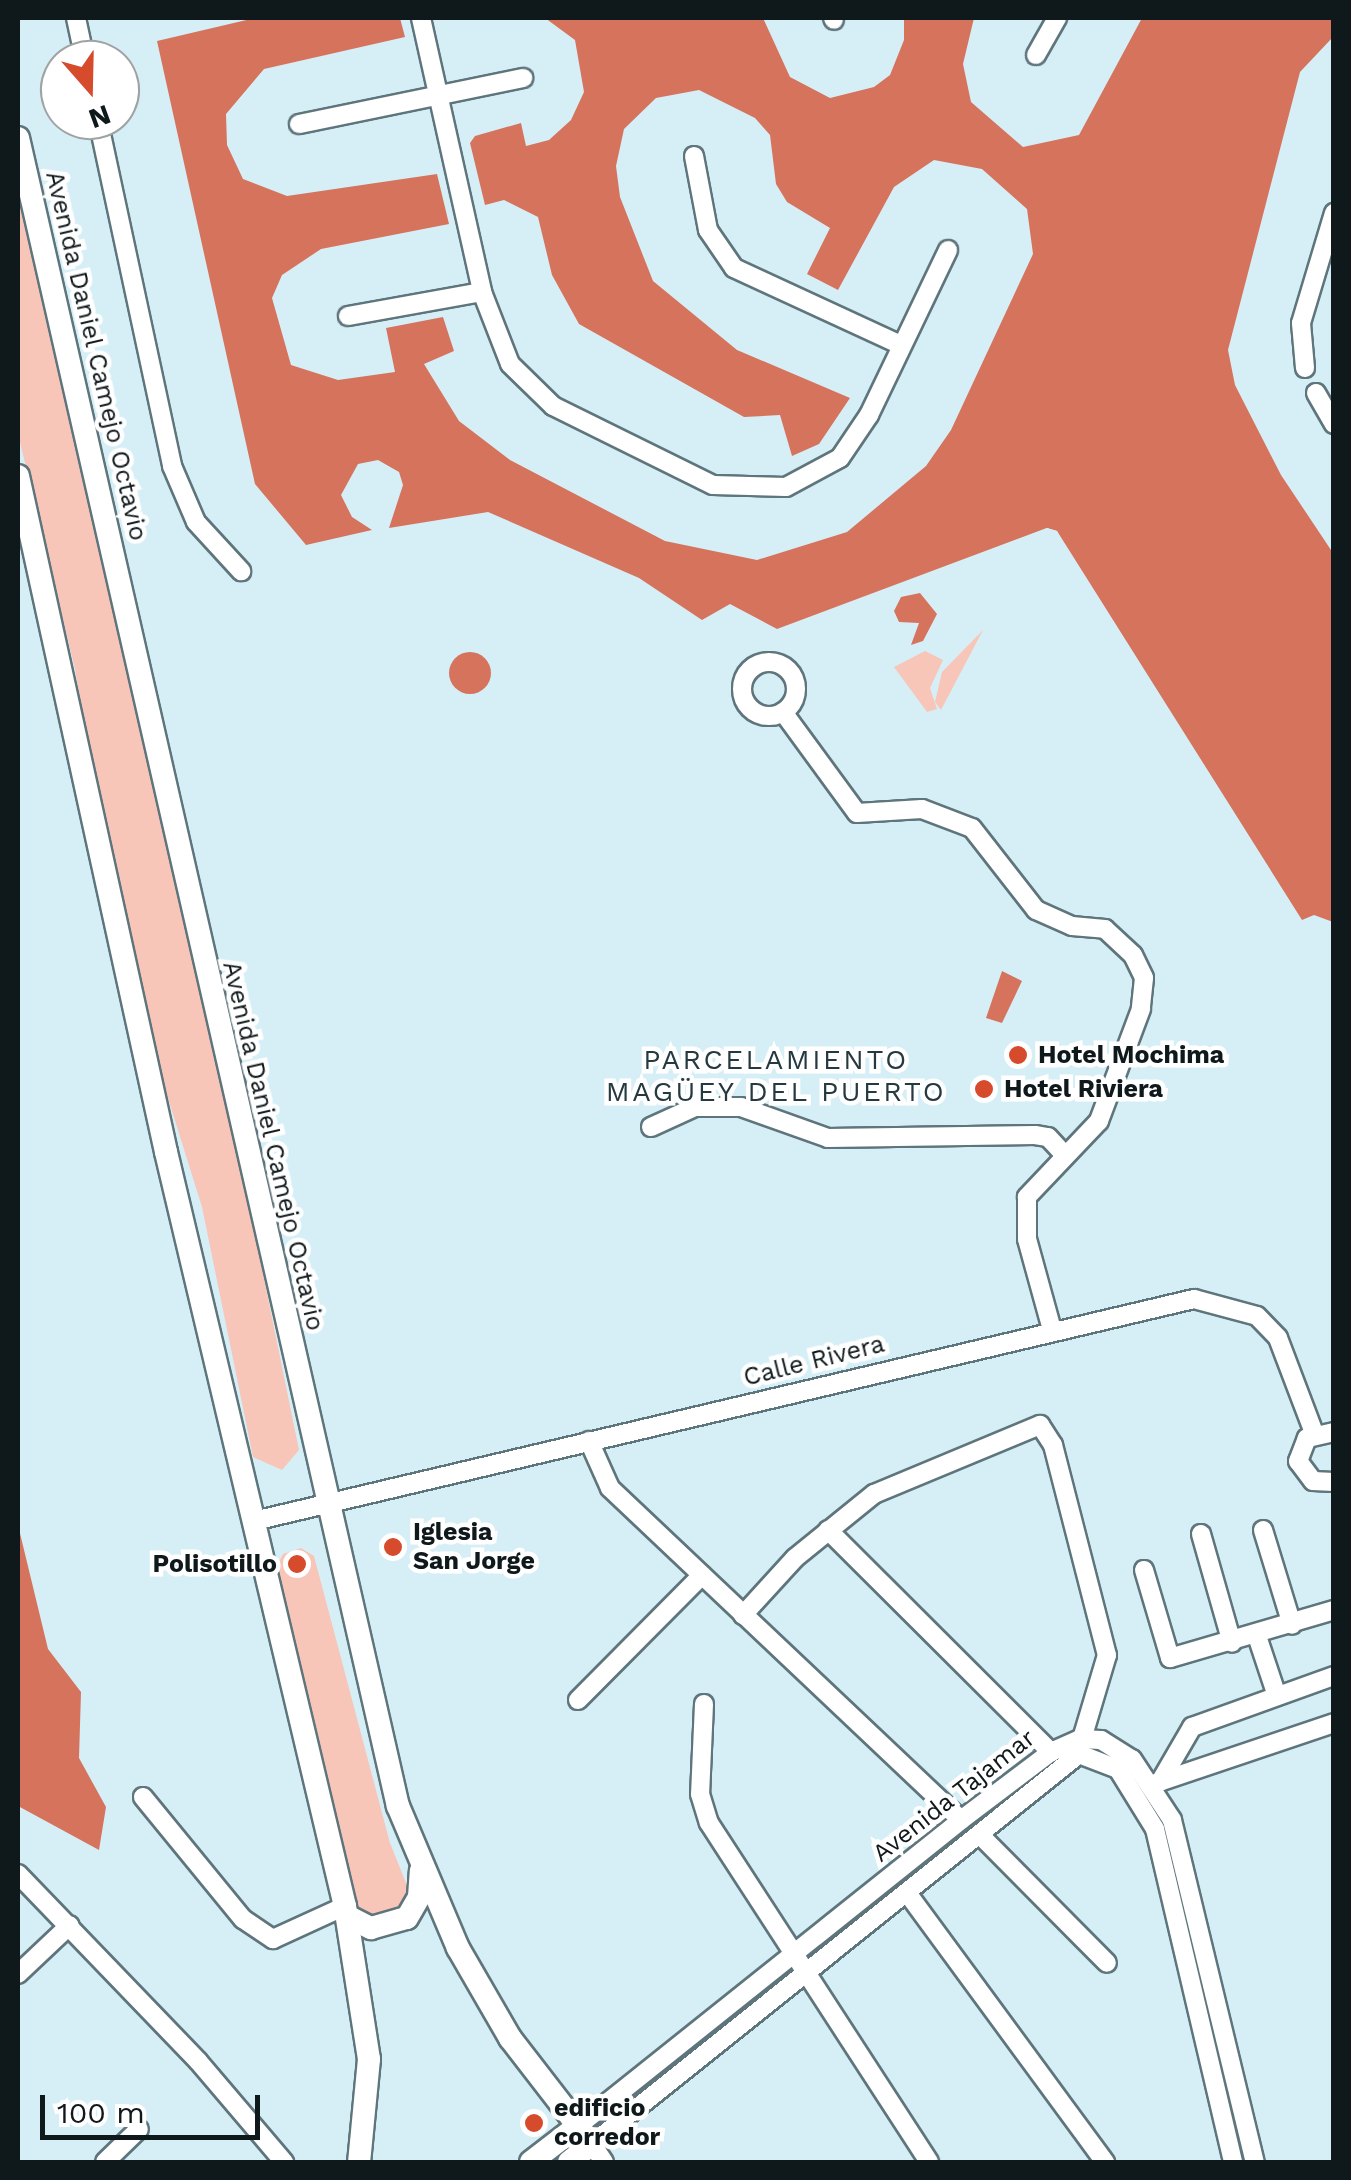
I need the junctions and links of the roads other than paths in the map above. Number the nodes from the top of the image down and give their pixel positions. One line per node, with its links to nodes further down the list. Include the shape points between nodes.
1 (421, 18): 5 (street)
2 (1058, 18): 3 (street)
3 (1036, 55)
4 (523, 78): 5 (street)
5 (441, 96): 6 (street); 12 (street)
6 (299, 124)
7 (18, 138): 26 (main road, Avenida Daniel Camejo Octavio)
8 (102, 140): 17 (street, via 172,466 196,522)
9 (694, 156): 14 (street, via 708,230 734,268)
10 (1334, 214): 15 (street, via 1300,323)
11 (948, 250): 14 (street)
12 (482, 292): 13 (street); 14 (street, via 510,364 554,406 730,488 786,487 840,458 869,415)
13 (348, 316)
14 (901, 345)
15 (1305, 368)
16 (18, 476): 27 (main road)
17 (241, 571)
18 (783, 712): 20 (street, via 857,813 922,809 954,818 991,847 1036,910 1072,926 1105,929 1133,955 1144,992 1116,1082 1099,1120)
19 (651, 1127): 20 (street, via 695,1107 741,1107 828,1138 1034,1135 1048,1137)
20 (1064, 1155): 21 (street, via 1040,1177 1024,1219)
21 (1052, 1330): 23 (street, Calle Rivera, via 1194,1299 1226,1302 1257,1316 1278,1338); 24 (street, Calle Rivera)
22 (1334, 1432): 23 (street)
23 (1314, 1433): 25 (street, via 1302,1444 1301,1469 1313,1481)
24 (589, 1441): 26 (street, Calle Rivera); 32 (street, via 610,1488)
25 (1334, 1482)
26 (328, 1504): 27 (street, Calle Rivera); 49 (main road, Avenida Daniel Camejo Octavio, via 398,1806)
27 (254, 1521): 52 (main road)
28 (828, 1530): 34 (street); 43 (street, via 874,1494 918,1472 1034,1426 1046,1428 1108,1655); 44 (street)
29 (1264, 1530): 35 (street)
30 (1201, 1534): 37 (street)
31 (1144, 1570): 37 (street, via 1170,1658)
32 (702, 1575): 34 (street); 40 (street)
33 (1334, 1610): 35 (street)
34 (742, 1616): 47 (street)
35 (1292, 1625): 36 (street)
36 (1257, 1636): 37 (street); 39 (street)
37 (1232, 1643)
38 (1334, 1676): 39 (street)
39 (1276, 1696): 45 (street, via 1192,1727)
40 (578, 1700)
41 (704, 1704): 54 (street, via 700,1794 708,1823)
42 (1334, 1723): 45 (street)
43 (1080, 1746): 44 (street, Avenida Tajamar); 45 (street, via 1101,1740 1132,1760); 48 (street, Avenida Tajamar)
44 (1051, 1752): 47 (street, Avenida Tajamar)
45 (1150, 1786): 67 (street); 68 (street, via 1179,1844)
46 (143, 1796): 52 (street, via 242,1919 273,1938)
47 (961, 1820): 54 (street, Avenida Tajamar)
48 (980, 1835): 51 (street, Avenida Tajamar); 55 (street)
49 (421, 1871): 52 (main road, via 419,1897 407,1918 371,1928); 59 (main road, Avenida Daniel Camejo Octavio, via 510,2038)
50 (18, 1874): 53 (street)
51 (908, 1894): 57 (street, Avenida Tajamar); 66 (street)
52 (346, 1911): 62 (main road, via 369,2059)
53 (70, 1925): 56 (street); 61 (street)
54 (793, 1954): 57 (street); 59 (street, Avenida Tajamar)
55 (1107, 1963)
56 (18, 1974)
57 (807, 1976): 59 (street, Avenida Tajamar); 65 (street)
58 (139, 2129): 60 (street)
59 (591, 2144): 63 (main road); 64 (main road)
60 (105, 2162)
61 (284, 2162)
62 (358, 2162)
63 (531, 2162)
64 (569, 2162)
65 (929, 2162)
66 (1105, 2162)
67 (1233, 2162)
68 (1254, 2162)

